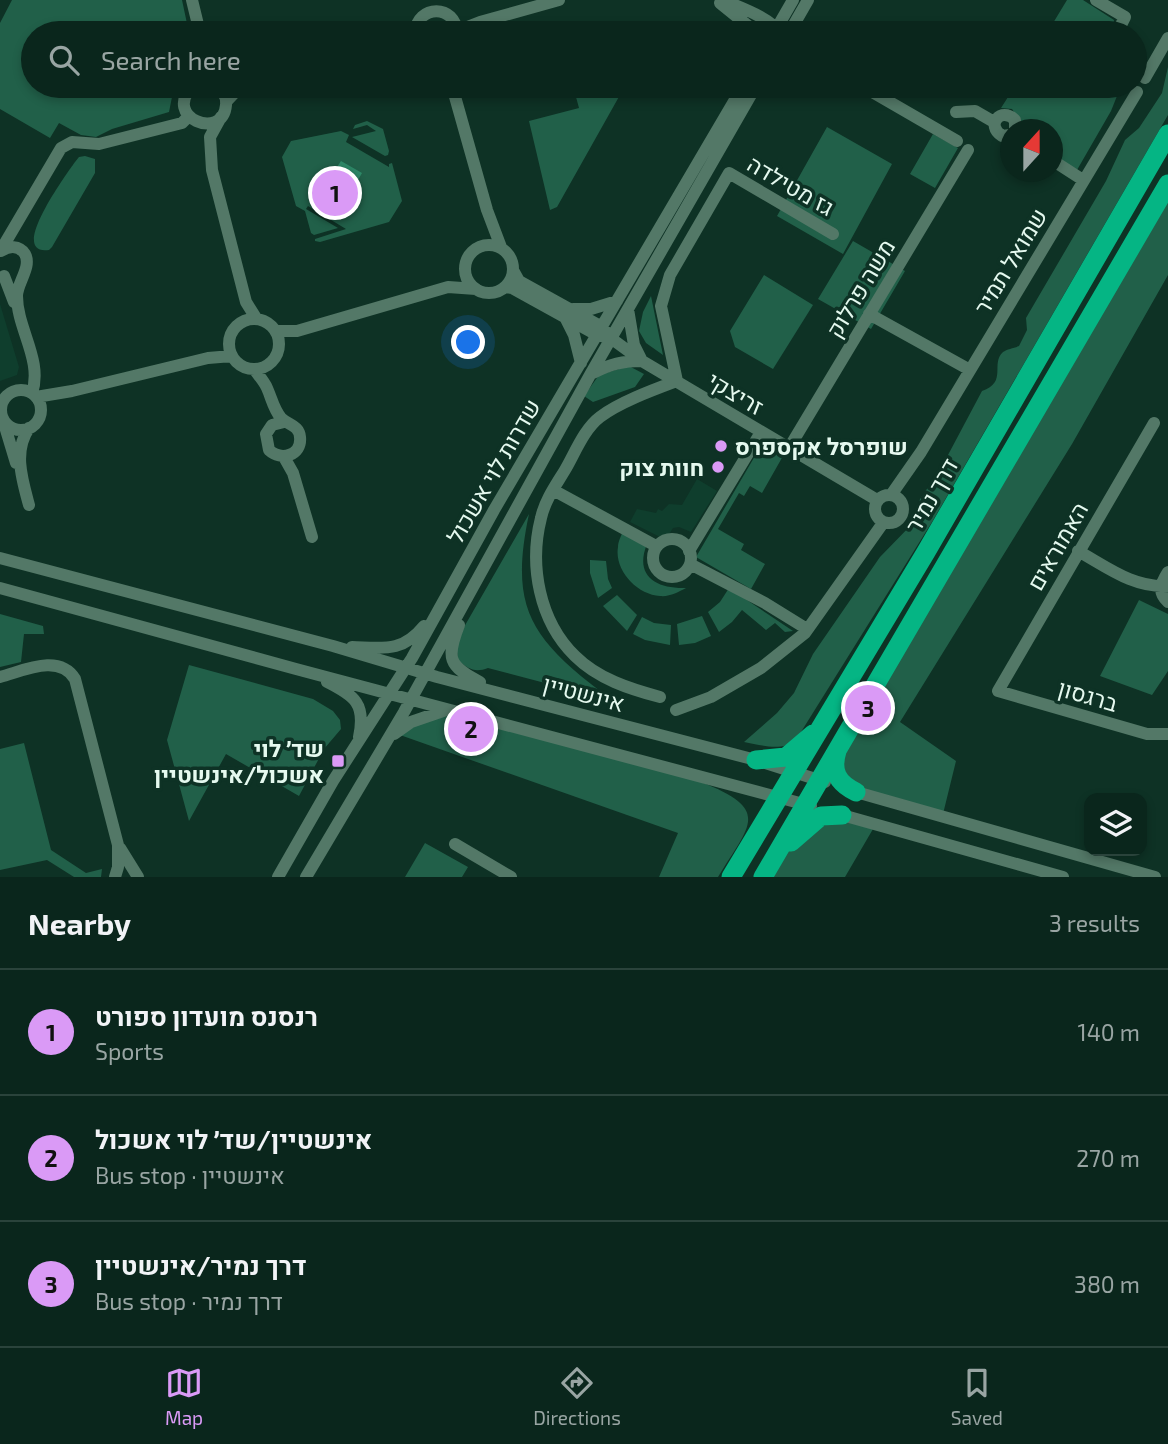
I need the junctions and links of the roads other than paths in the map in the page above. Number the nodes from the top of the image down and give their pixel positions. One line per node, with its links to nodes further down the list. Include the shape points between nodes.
1 (194, 0): 10 (street)
2 (422, 0): 11 (street)
3 (433, 0): 14 (street)
4 (559, 0): 15 (street)
5 (717, 0): 16 (street)
6 (723, 0): 17 (street)
7 (793, 0): 18 (street)
8 (808, 0): 19 (street)
9 (1096, 0): 20 (street, via 1125,17)
10 (198, 21)
11 (418, 21)
12 (421, 21): 13 (street, via 434,10)
13 (449, 21)
14 (450, 21)
15 (484, 21)
16 (742, 21)
17 (760, 21)
18 (784, 21)
19 (790, 21)
20 (1123, 21)
21 (1168, 38): 22 (street)
22 (1147, 67)
23 (185, 98): 34 (street)
24 (225, 98): 31 (street)
25 (230, 98): 31 (street)
26 (455, 98): 45 (street)
27 (736, 98): 59 (street, שדרות לוי אשכול)
28 (749, 98): 59 (street, שדרות לוי אשכול)
29 (883, 98): 39 (street)
30 (1129, 98): 43 (street, שמואל תמיר)
31 (226, 102): 33 (street)
32 (956, 112): 36 (street, via 975,111)
33 (220, 117): 34 (street, via 205,124); 42 (street, via 210,137)
34 (190, 118): 42 (street, via 202,136); 46 (street, via 99,144 66,144)
35 (1014, 119): 36 (street, via 1002,114)
36 (994, 122): 37 (street)
37 (1000, 134)
38 (1168, 135): 118 (highway, דרך נמיר)
39 (957, 141)
40 (968, 150): 61 (street, משה פרלוק)
41 (1063, 167): 43 (street)
42 (212, 170): 62 (street)
43 (1083, 180): 75 (street, שמואל תמיר)
44 (1168, 184): 122 (highway)
45 (487, 210): 48 (street); 49 (street)
46 (21, 216): 50 (street); 51 (street)
47 (833, 234): 77 (street, גז מטילדה, via 729,173 670,275 661,306)
48 (483, 245): 49 (street); 53 (street, via 470,254)
49 (501, 247): 54 (street, via 510,255)
50 (20, 250): 51 (street); 52 (street)
51 (0, 251)
52 (26, 268): 55 (street, via 14,278); 80 (street, via 17,297 34,367)
53 (465, 268): 56 (street); 58 (street)
54 (514, 272): 57 (street); 60 (street, via 519,281)
55 (2, 275): 79 (street, via 11,293 28,363 24,379)
56 (448, 287): 58 (street); 64 (street)
57 (506, 287): 58 (street, via 491,293); 60 (street)
58 (475, 289)
59 (623, 305): 60 (street); 65 (street, שדרות לוי אשכול); 66 (street, שדרות לוי אשכול); 71 (street)
60 (567, 313): 65 (street); 72 (street)
61 (869, 314): 75 (street); 86 (street, משה פרלוק)
62 (250, 319): 63 (street, via 265,321); 67 (street, via 235,327)
63 (276, 331): 64 (street); 68 (street)
64 (297, 331): 68 (street)
65 (600, 331): 66 (street, זריצקי); 72 (street, שדרות לוי אשכול)
66 (612, 339): 71 (street, זריצקי); 76 (street, שדרות לוי אשכול)
67 (228, 343): 69 (street); 70 (street)
68 (278, 349): 73 (street)
69 (232, 356): 70 (street); 74 (street)
70 (208, 358): 80 (street)
71 (642, 361): 76 (street, via 608,365); 77 (street, זריצקי)
72 (581, 363): 104 (street, שדרות לוי אשכול)
73 (267, 365): 74 (street); 78 (street)
74 (254, 369): 78 (street)
75 (970, 370): 90 (street, שמואל תמיר)
76 (590, 375): 100 (street, שדרות לוי אשכול)
77 (677, 381): 85 (street, זריצקי); 89 (street, via 600,416)
78 (267, 386): 83 (street)
79 (13, 391): 80 (street, via 25,390); 81 (street, via 4,399)
80 (36, 399): 84 (street, via 37,422)
81 (2, 416): 84 (street, via 13,428); 88 (street)
82 (1154, 423): 96 (street, האמוראים)
83 (278, 424): 87 (street, via 295,427 300,438 297,449); 87 (street, via 265,434 266,445 273,454)
84 (29, 428): 88 (street, via 19,450)
85 (761, 432): 86 (street, זריצקי); 97 (street)
86 (789, 448): 91 (street, זריצקי)
87 (288, 455): 94 (street)
88 (22, 479): 92 (street)
89 (553, 490): 95 (street); 114 (street, via 541,518 536,548 542,601 555,631 575,656 598,674)
90 (896, 499): 91 (street, via 883,496); 93 (street, via 901,517)
91 (877, 500): 93 (street, via 875,513)
92 (29, 505)
93 (883, 523): 105 (street)
94 (312, 537)
95 (656, 546): 97 (street, via 675,539 685,544); 97 (street, via 656,569 671,577 687,569)
96 (1078, 551): 101 (street, via 1133,582); 111 (street, האמוראים)
97 (690, 557): 105 (street)
98 (0, 558): 106 (street, אינשטיין)
99 (1168, 572): 101 (street)
100 (474, 584): 109 (street, שדרות לוי אשכול); 113 (street, via 450,648 451,657 468,676)
101 (1164, 586): 103 (street, via 1161,595)
102 (0, 588): 108 (street)
103 (1168, 602)
104 (441, 603): 106 (street, via 420,631 400,646); 107 (street, שדרות לוי אשכול)
105 (807, 629): 117 (street, via 761,668 711,697)
106 (333, 646): 107 (street, אינשטיין)
107 (405, 668): 109 (street, אינשטיין); 112 (street, שדרות לוי אשכול)
108 (296, 669): 112 (street); 120 (street, via 337,687 359,704)
109 (425, 673): 113 (street, אינשטיין); 115 (street, שדרות לוי אשכול)
110 (0, 677): 131 (street, via 51,665 72,674)
111 (998, 691): 119 (street, ברגסון, via 1147,734)
112 (389, 693): 115 (street); 120 (street, שדרות לוי אשכול)
113 (509, 695): 123 (street, אינשטיין)
114 (660, 697)
115 (410, 699): 116 (street); 121 (street, שדרות לוי אשכול)
116 (453, 710): 121 (street, via 404,724); 127 (street)
117 (676, 710)
118 (822, 727): 123 (highway, via 786,757); 124 (highway, דרך נמיר)
119 (1168, 734)
120 (358, 744): 135 (street, שדרות לוי אשכול)
121 (382, 747): 136 (street, שדרות לוי אשכול)
122 (838, 747): 125 (highway); 126 (highway, via 836,777)
123 (756, 760): 124 (street, אינשטיין)
124 (796, 771): 125 (street, אינשטיין); 127 (highway, דרך נמיר)
125 (819, 780): 126 (street, אינשטיין); 128 (highway)
126 (856, 792): 141 (street, אינשטיין)
127 (780, 798): 128 (street); 138 (highway, דרך נמיר)
128 (805, 805): 129 (street); 132 (highway)
129 (842, 815): 132 (highway, via 821,816); 140 (street)
130 (455, 844): 137 (street)
131 (118, 845): 133 (street); 134 (street)
132 (774, 857): 139 (highway)
133 (116, 877): 134 (street)
134 (138, 877)
135 (278, 877)
136 (306, 877)
137 (511, 877)
138 (732, 877)
139 (763, 877)
140 (1063, 877)
141 (1155, 877)

